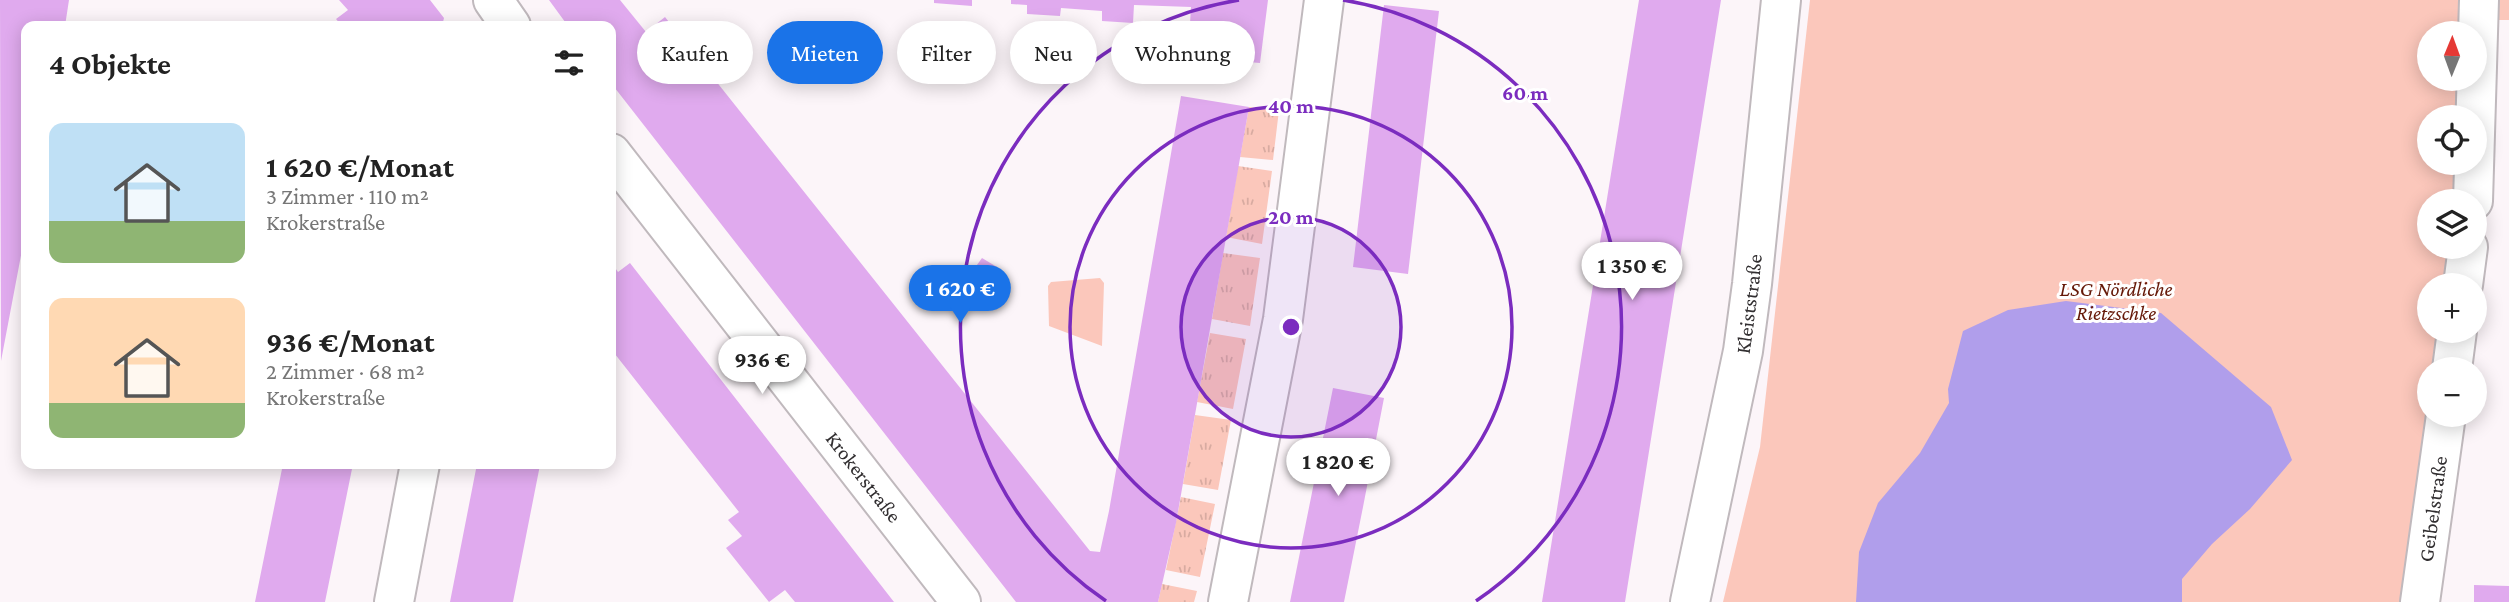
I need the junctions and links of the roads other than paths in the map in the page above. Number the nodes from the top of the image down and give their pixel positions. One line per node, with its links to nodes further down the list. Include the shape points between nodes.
1 (1324, 0): 10 (street, via 1283,319)
2 (1782, 0): 11 (street, Kleiststraße, via 1743,351)
3 (2479, 0): 5 (street)
4 (616, 159): 9 (street, Krokerstraße)
5 (2473, 189)
6 (2444, 427): 12 (street, Geibelstraße)
7 (419, 469): 8 (street)
8 (394, 602)
9 (961, 602)
10 (1228, 602)
11 (1690, 602)
12 (2420, 602)

